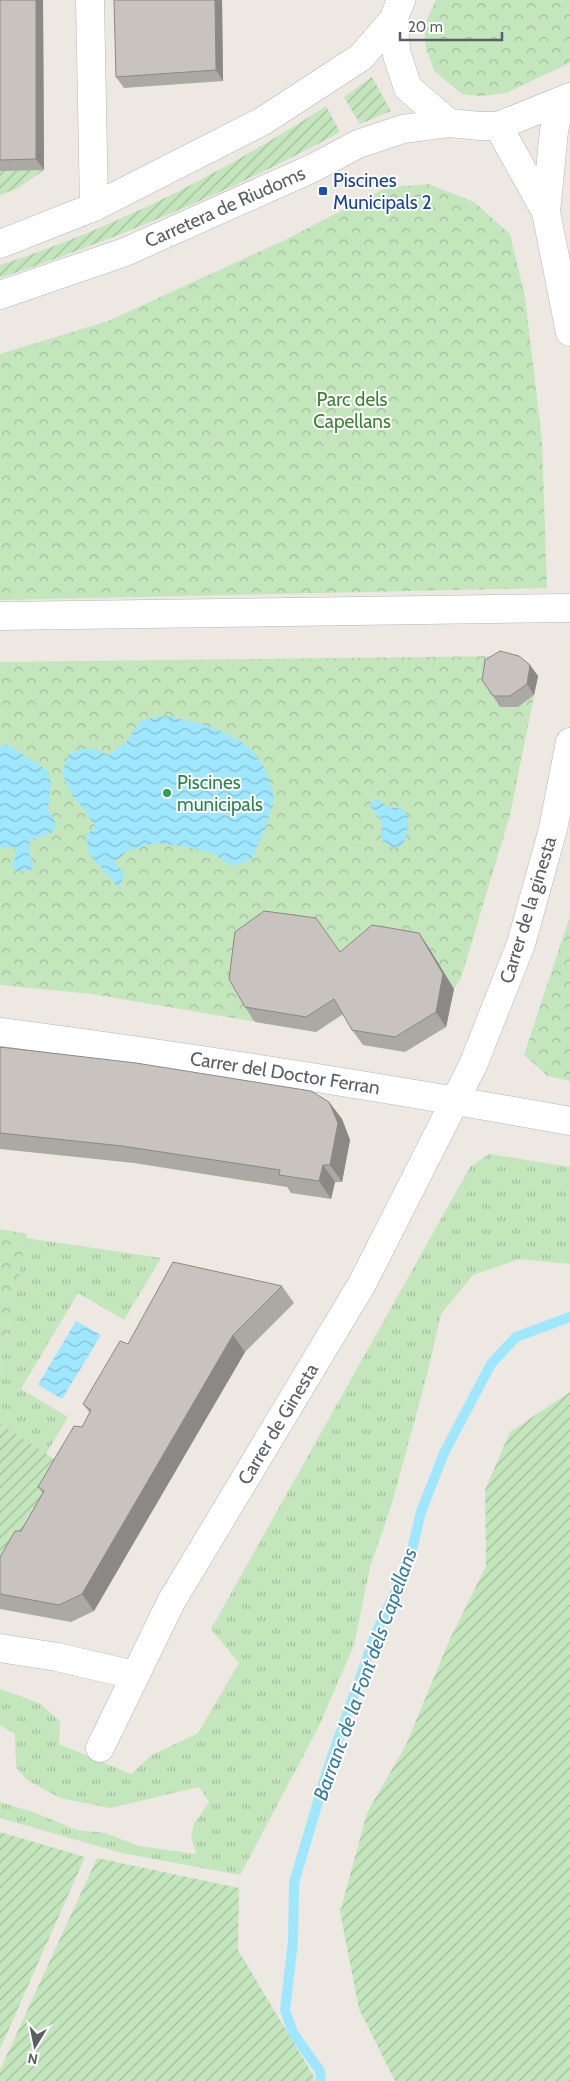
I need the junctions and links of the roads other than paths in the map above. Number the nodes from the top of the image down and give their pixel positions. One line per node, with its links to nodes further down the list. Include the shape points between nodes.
1 (90, 0): 6 (street)
2 (397, 10): 4 (street, via 397,55 408,88); 6 (street, via 361,57 264,120)
3 (565, 99): 5 (street, Carretera de Riudoms); 7 (street, via 554,131)
4 (449, 123): 5 (street, Carretera de Riudoms); 9 (street, Carretera de Riudoms, via 403,129 358,144 313,168 125,252)
5 (498, 126): 7 (street)
6 (94, 207): 8 (street)
7 (546, 212): 10 (street)
8 (0, 244)
9 (0, 296)
10 (570, 332)
11 (570, 608): 12 (street)
12 (0, 616)
13 (570, 742): 15 (street, Carrer de la ginesta, via 553,829 521,944 473,1065)
14 (0, 1032): 15 (street, Carrer del Doctor Ferran)
15 (455, 1100): 16 (street, Carrer del Doctor Ferran); 18 (street, Carrer de Ginesta, via 362,1284 171,1602)
16 (570, 1121)
17 (0, 1648): 18 (street)
18 (134, 1675): 19 (street, Carrer de Ginesta)
19 (100, 1748)

